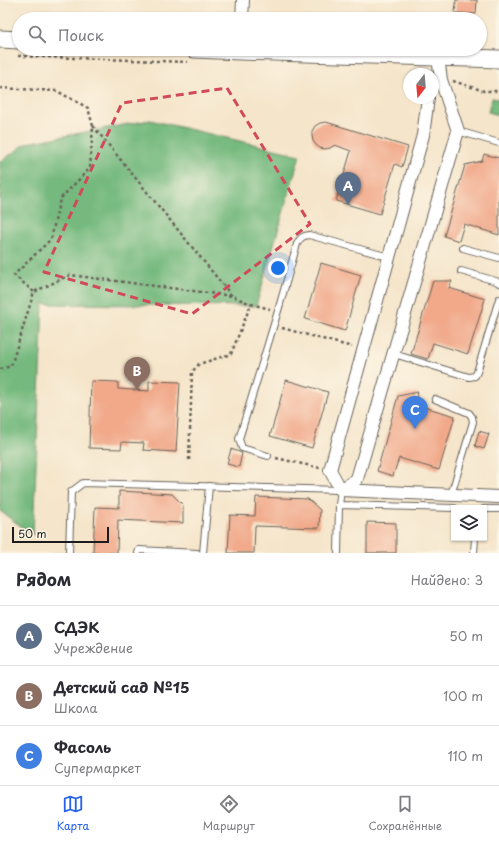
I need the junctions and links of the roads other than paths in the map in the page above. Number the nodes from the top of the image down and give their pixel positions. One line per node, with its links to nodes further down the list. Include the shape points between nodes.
1 (243, 0): 2 (street)
2 (242, 12)
3 (0, 39): 4 (main road)
4 (12, 40)
5 (410, 56): 6 (main road)
6 (438, 57): 7 (main road); 8 (street)
7 (499, 59)
8 (437, 68)
9 (439, 84): 11 (street)
10 (427, 104): 14 (street, via 423,136)
11 (458, 131): 12 (lane); 19 (street)
12 (499, 143)
13 (463, 248): 15 (lane)
14 (389, 257): 21 (lane, via 309,235 299,239 238,439 242,448); 23 (street, via 330,470)
15 (499, 258)
16 (461, 271): 17 (lane)
17 (499, 283)
18 (499, 299): 19 (lane, via 475,376 469,378)
19 (394, 354): 23 (street, via 357,479)
20 (435, 399): 24 (lane, via 469,413 473,422)
21 (268, 456)
22 (209, 486): 23 (lane); 31 (lane, via 83,483 71,492); 34 (lane)
23 (341, 490): 24 (street); 26 (lane)
24 (451, 495): 25 (street)
25 (499, 497)
26 (339, 505): 27 (lane); 35 (lane)
27 (451, 508)
28 (487, 509): 29 (lane)
29 (499, 509)
30 (475, 541): 36 (lane)
31 (69, 553)
32 (138, 553): 33 (lane, via 139,550)
33 (196, 553)
34 (203, 553)
35 (338, 553)
36 (474, 553)

